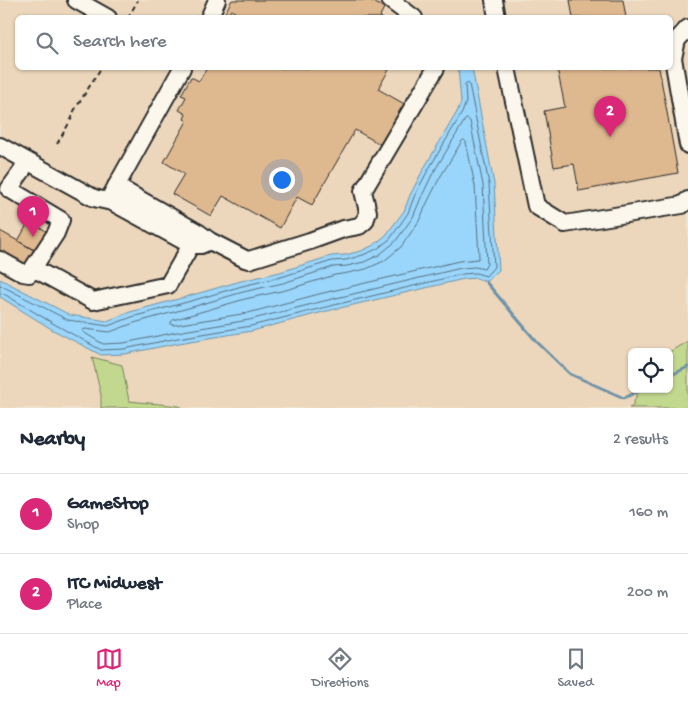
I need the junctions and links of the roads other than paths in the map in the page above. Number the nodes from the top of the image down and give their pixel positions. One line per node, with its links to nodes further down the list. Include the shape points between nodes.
1 (76, 0): 5 (lane)
2 (217, 0): 6 (lane)
3 (390, 0): 7 (lane)
4 (494, 0): 8 (lane)
5 (103, 15)
6 (210, 15)
7 (410, 15)
8 (496, 15)
9 (688, 28): 13 (lane, via 677,40 673,58)
10 (181, 70): 16 (lane)
11 (435, 70): 19 (lane, via 363,192 368,212 360,226 249,260)
12 (507, 70): 17 (lane, via 536,206 565,224 682,205)
13 (688, 145)
14 (0, 146): 15 (lane)
15 (25, 160): 18 (lane, via 94,198); 22 (lane, via 22,171 9,189 61,220)
16 (116, 186): 18 (lane); 19 (lane)
17 (688, 200)
18 (108, 201): 20 (lane)
19 (210, 241): 20 (lane)
20 (191, 245): 22 (lane, via 168,285 93,301)
21 (0, 260): 22 (lane, via 23,273 29,274)
22 (35, 269)

